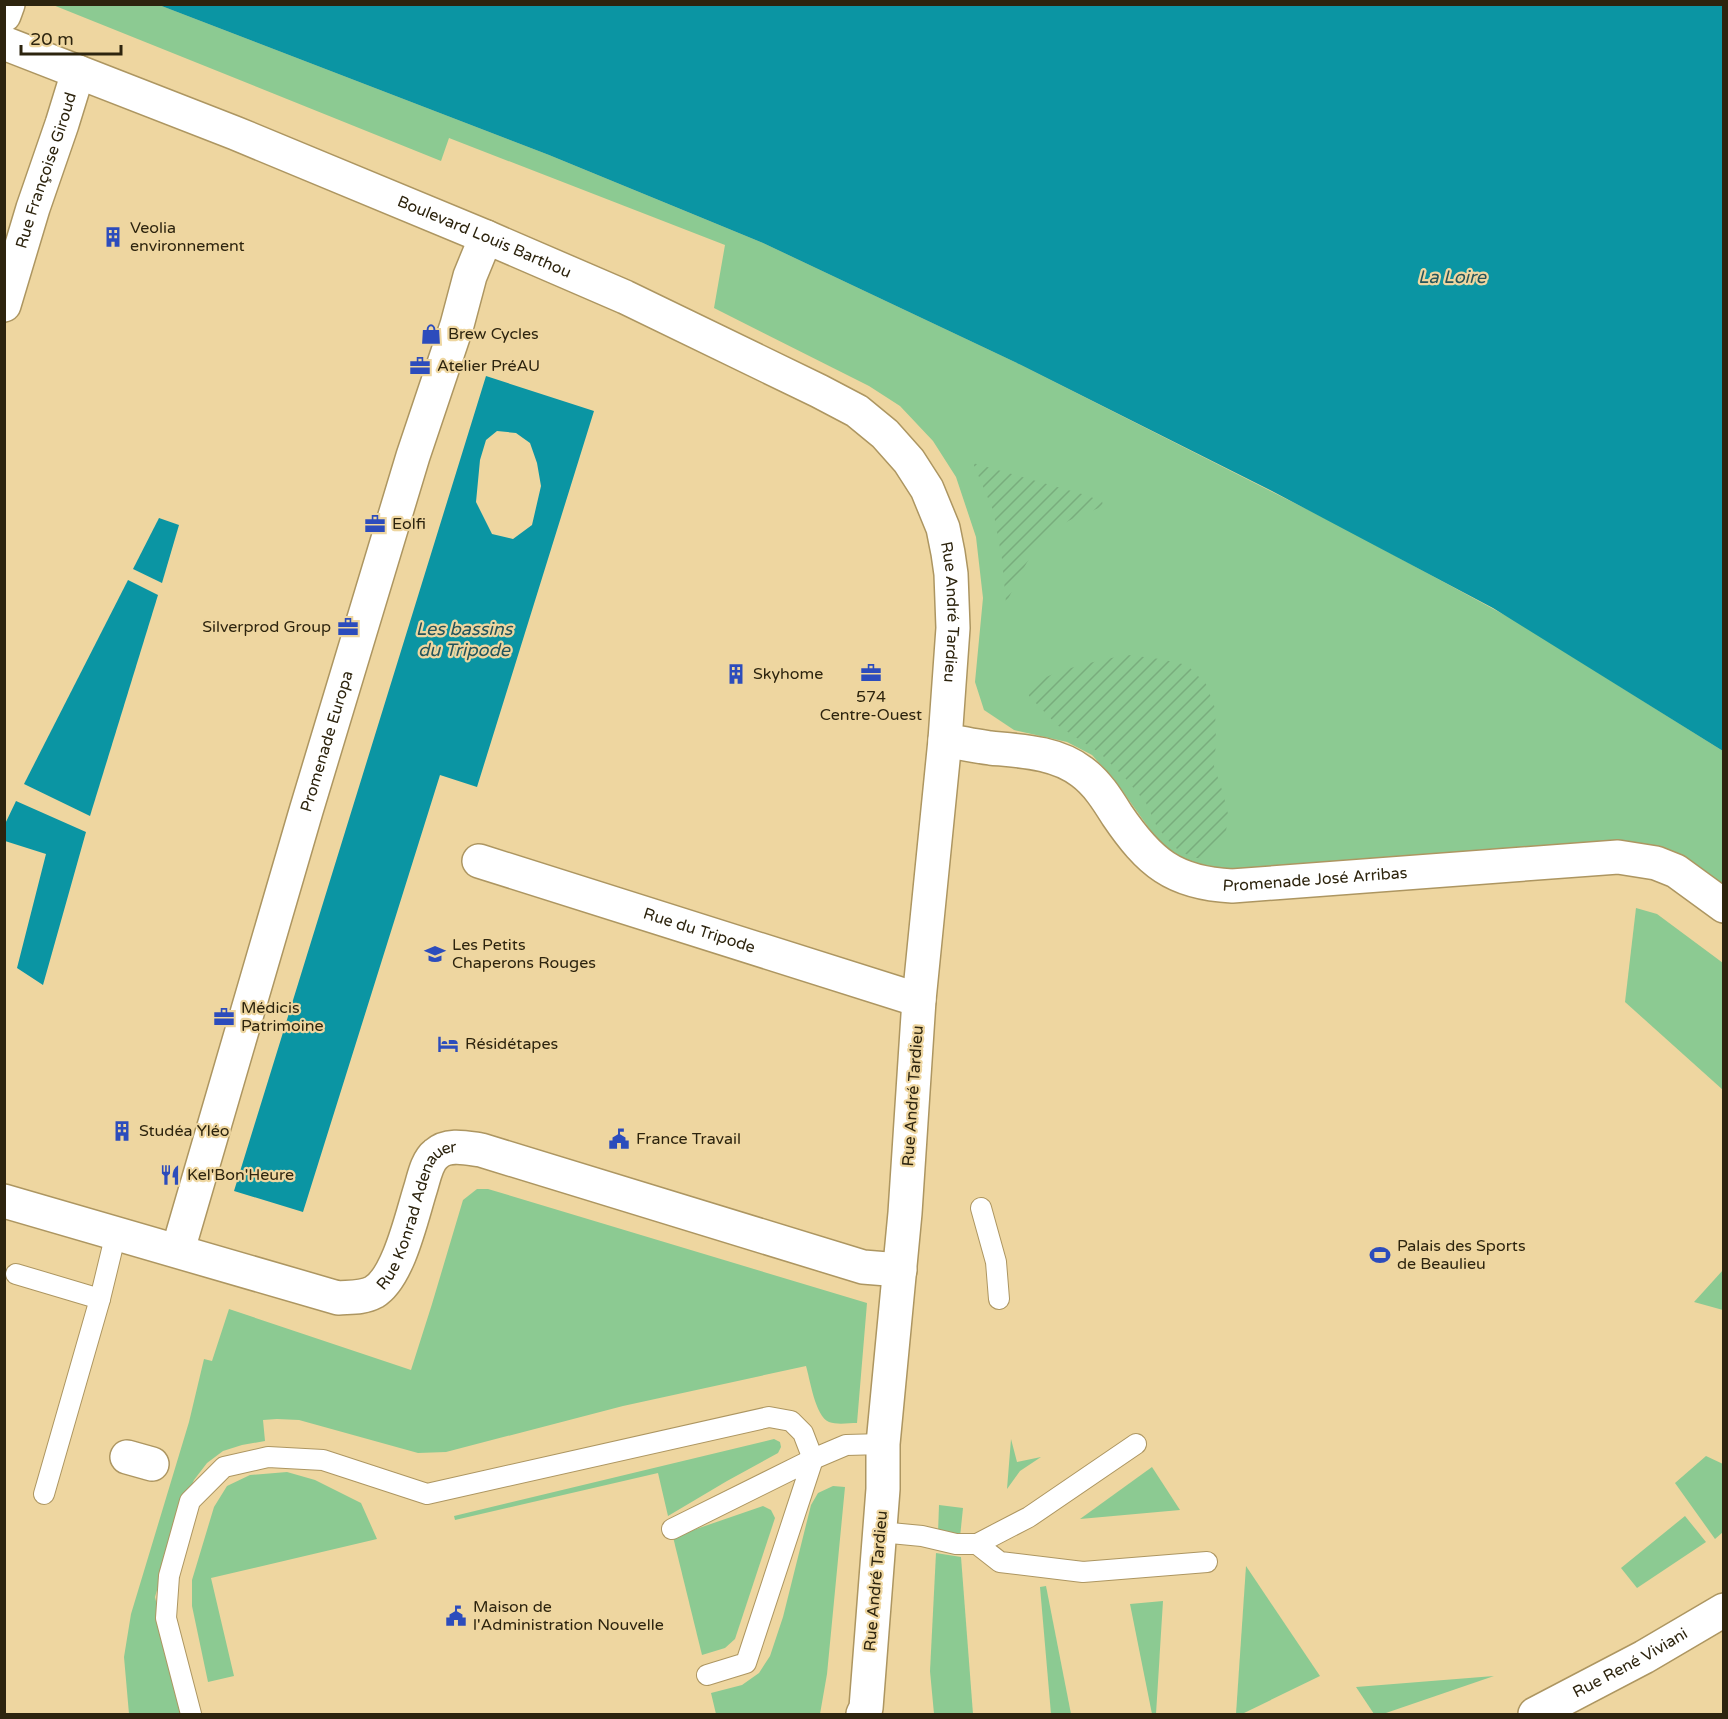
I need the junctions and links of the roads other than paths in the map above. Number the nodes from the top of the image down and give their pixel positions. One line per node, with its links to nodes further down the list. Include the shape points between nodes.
1 (8, 4): 2 (street)
2 (4, 15)
3 (4, 43): 4 (street, Boulevard Louis Barthou)
4 (78, 72): 5 (street, Boulevard Louis Barthou); 6 (street, Rue Françoise Giroud)
5 (486, 237): 7 (street, Boulevard Louis Barthou, via 625,297 839,401 872,423 897,447); 15 (street, Promenade Europa, via 413,456)
6 (4, 305)
7 (927, 489): 8 (street, Rue André Tardieu, via 943,528 951,574 953,628)
8 (945, 740): 10 (street, Promenade José Arribas, via 1063,761 1099,787 1146,853 1164,868 1200,882 1232,886 1618,857 1656,863 1676,871); 11 (street, Rue André Tardieu)
9 (479, 861): 11 (street, Rue du Tripode)
10 (1724, 906)
11 (919, 1000): 16 (street, Rue André Tardieu)
12 (4, 1200): 14 (street, Rue Konrad Adenauer)
13 (981, 1208): 19 (lane, via 996,1262)
14 (116, 1233): 15 (street, Rue Konrad Adenauer); 18 (lane)
15 (178, 1250): 16 (street, Rue Konrad Adenauer, via 338,1298 372,1293 384,1285 396,1263 434,1155 452,1147 481,1150 863,1267)
16 (900, 1270): 20 (street, Rue André Tardieu)
17 (16, 1274): 18 (lane)
18 (100, 1299): 23 (lane)
19 (999, 1299)
20 (883, 1444): 22 (lane, via 846,1444); 25 (street, Rue André Tardieu)
21 (1136, 1444): 26 (lane, via 1029,1517)
22 (813, 1459): 24 (lane); 29 (lane, via 746,1663); 31 (lane, via 803,1433 791,1421 769,1417 427,1494 323,1460 268,1456 224,1467 190,1501 169,1576 166,1618)
23 (44, 1494)
24 (672, 1529)
25 (880, 1532): 26 (lane); 30 (street, Rue André Tardieu)
26 (976, 1544): 27 (lane, via 1000,1562 1083,1572)
27 (1207, 1562)
28 (1724, 1610): 32 (street, Rue René Viviani)
29 (707, 1675)
30 (866, 1712)
31 (191, 1714)
32 (1535, 1714)

